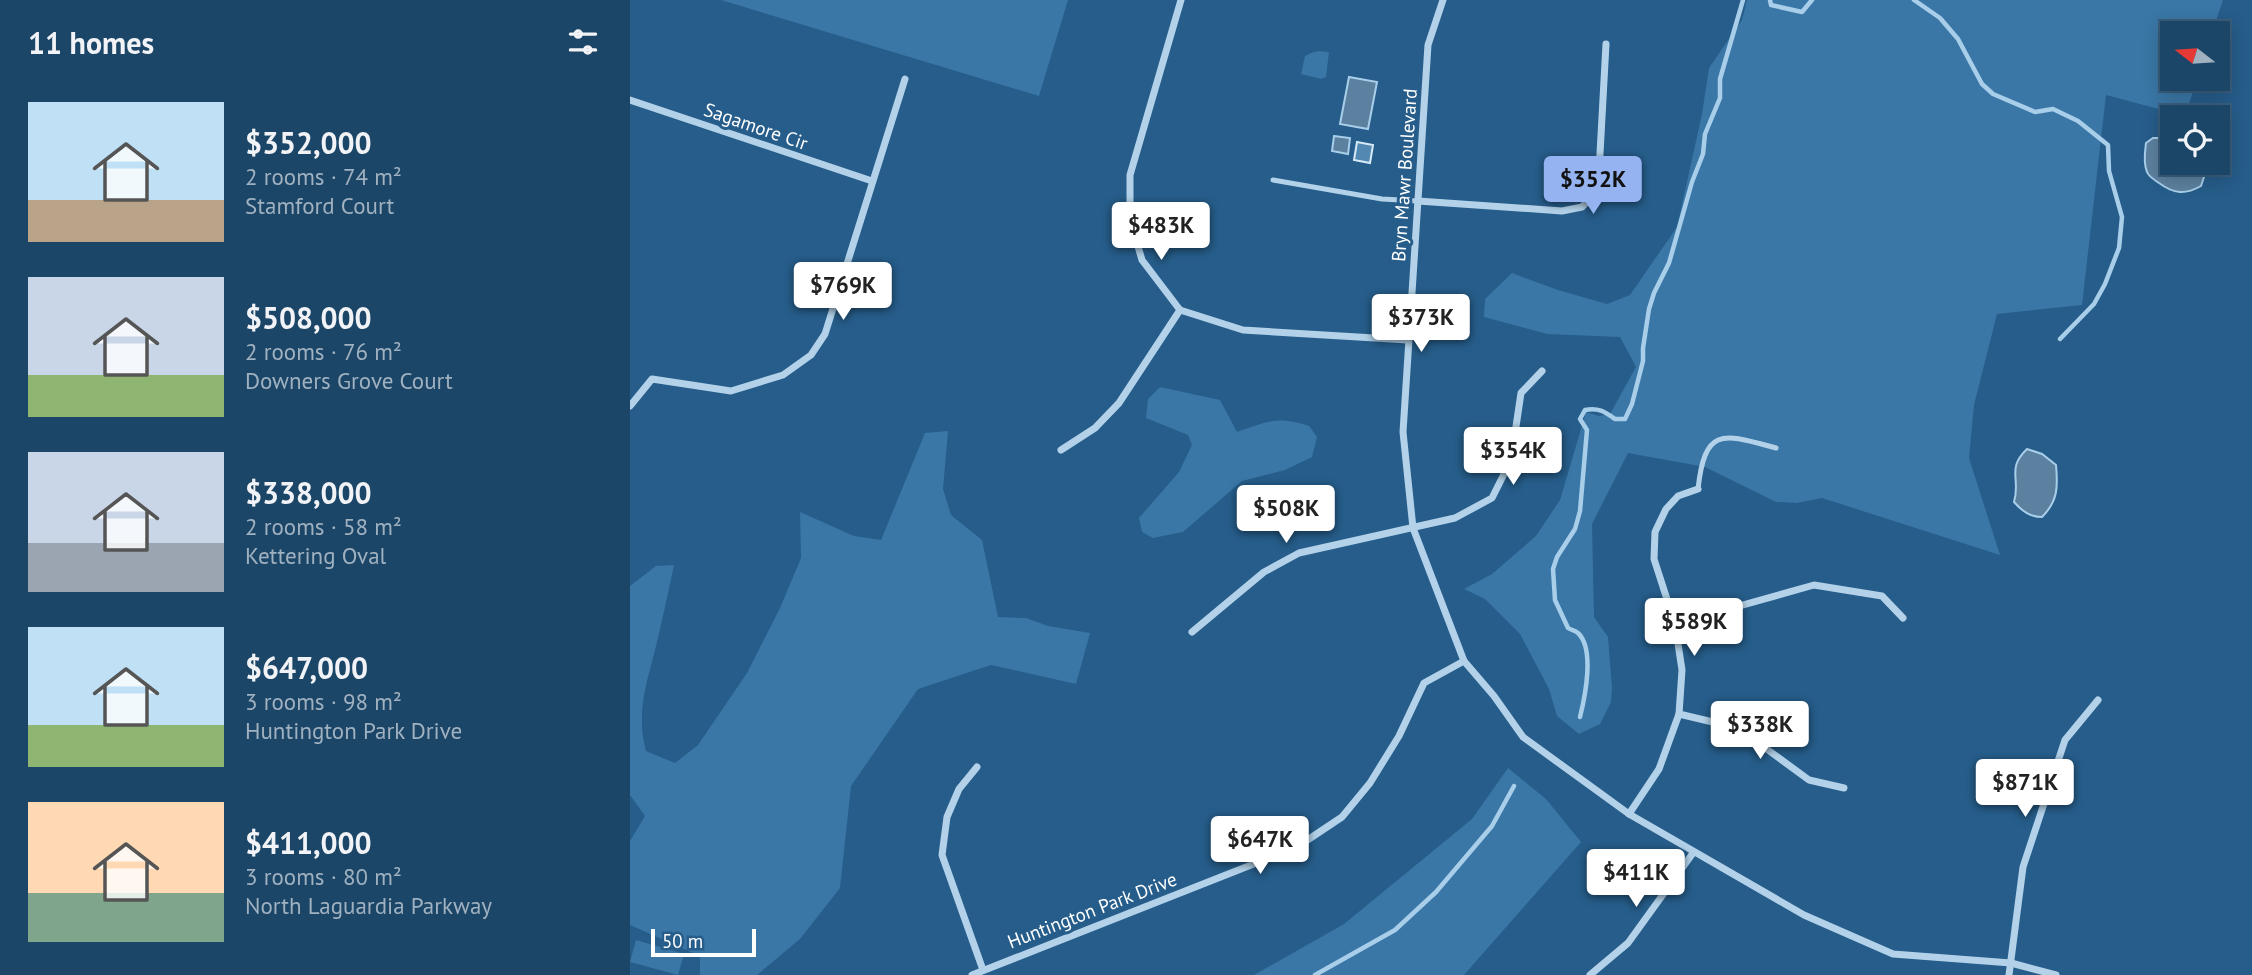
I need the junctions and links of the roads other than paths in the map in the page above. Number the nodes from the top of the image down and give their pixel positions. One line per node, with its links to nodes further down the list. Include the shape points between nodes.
1 (1181, 0): 9 (street, via 1130,175 1130,219 1142,260)
2 (1443, 0): 8 (street, Bryn Mawr Boulevard, via 1428,45)
3 (1606, 44): 8 (street, via 1598,190 1582,207 1562,211)
4 (905, 79): 7 (street)
5 (630, 100): 7 (street, Sagamore Cir)
6 (1273, 180): 8 (lane)
7 (872, 181): 12 (street, via 825,334 811,355 783,375 731,391 652,379)
8 (1418, 201): 10 (street, Bryn Mawr Boulevard)
9 (1180, 310): 10 (street, via 1243,330); 14 (street, via 1119,403 1095,428)
10 (1408, 340): 16 (street, Bryn Mawr Boulevard, via 1403,432)
11 (1542, 371): 16 (street, via 1521,393 1511,460 1492,498 1455,518)
12 (630, 406)
13 (1776, 448): 15 (lane, via 1732,436 1719,439 1706,451)
14 (1061, 450)
15 (1698, 489): 18 (street, via 1678,496 1655,533 1654,559)
16 (1413, 528): 19 (street, via 1299,553 1264,572); 20 (street, Bryn Mawr Boulevard)
17 (1903, 618): 18 (street, via 1882,596 1814,584)
18 (1675, 624): 22 (street, via 1682,670)
19 (1192, 632)
20 (1464, 661): 25 (street, Bryn Mawr Boulevard, via 1523,737); 28 (street, Huntington Park Drive, via 1424,682 1370,783 1342,817 1297,847)
21 (2098, 700): 27 (street, via 2066,740 2023,867)
22 (1679, 714): 24 (street, via 1738,728 1809,780); 25 (street, via 1659,769)
23 (977, 767): 28 (street, via 959,789 947,817 942,855)
24 (1844, 788)
25 (1629, 814): 26 (street, Bryn Mawr Boulevard)
26 (1693, 853): 27 (street, Bryn Mawr Boulevard, via 1804,915 1894,954); 30 (street, via 1629,943)
27 (2011, 963): 31 (street); 32 (street, Bryn Mawr Boulevard)
28 (983, 970): 29 (street, Huntington Park Drive)
29 (972, 975)
30 (1590, 975)
31 (2010, 975)
32 (2056, 975)

